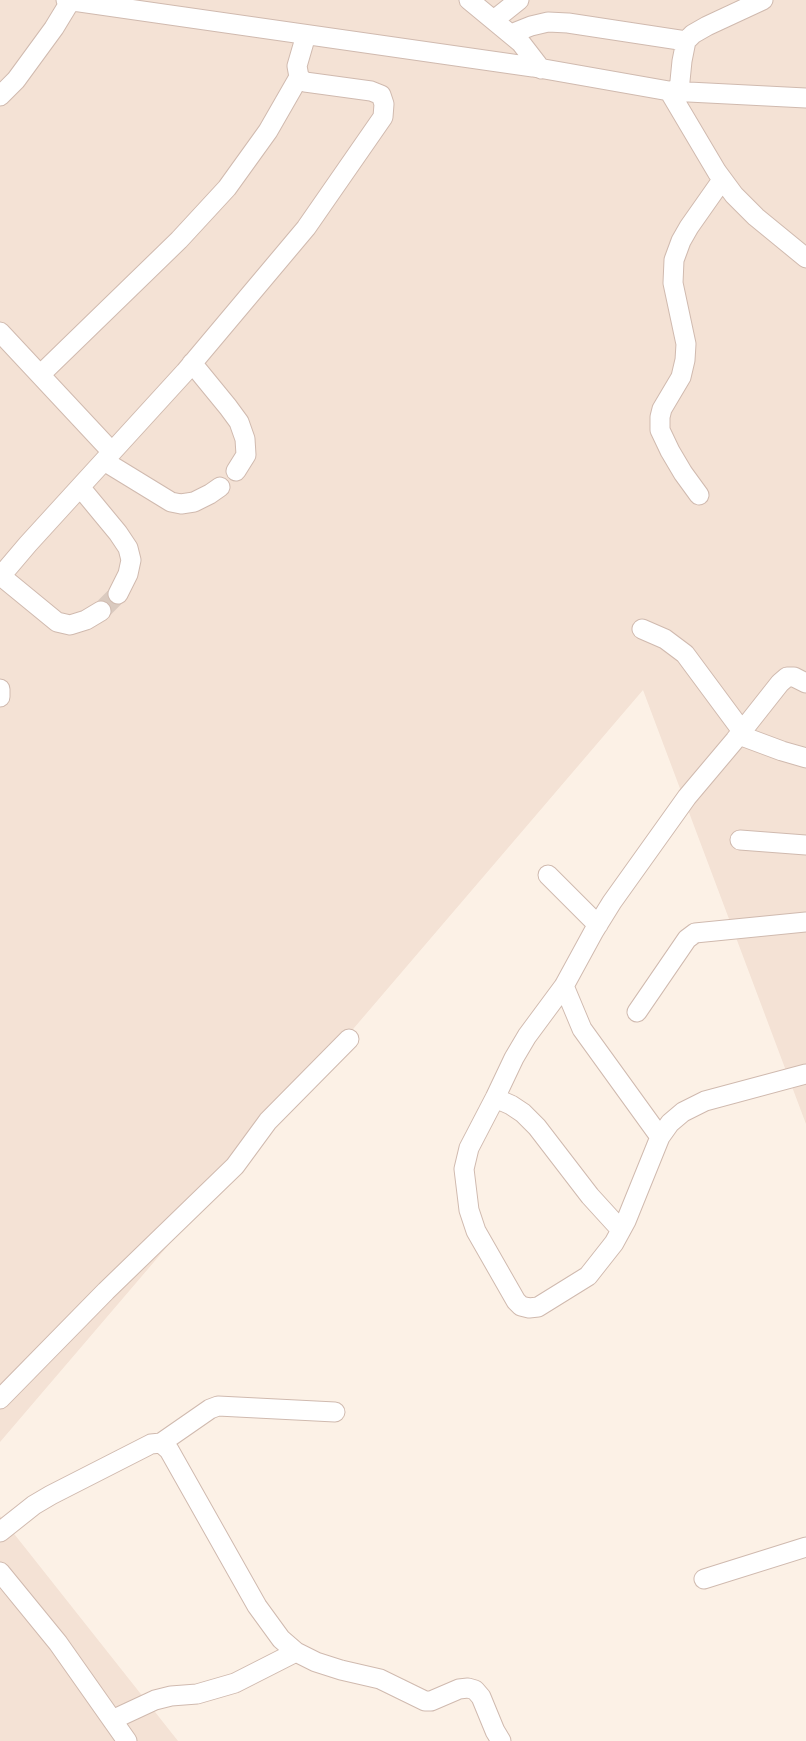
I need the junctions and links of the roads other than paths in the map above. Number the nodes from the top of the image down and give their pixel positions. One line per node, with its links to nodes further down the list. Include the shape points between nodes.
1 (69, 0): 7 (street); 12 (street, via 46,40 16,80)
2 (469, 0): 5 (street)
3 (519, 0): 5 (street)
4 (763, 0): 8 (street, via 706,26)
5 (494, 20): 6 (street)
6 (511, 34): 8 (street, via 548,22); 9 (street)
7 (306, 35): 9 (street); 10 (street, via 297,66)
8 (686, 41): 11 (street)
9 (541, 69): 11 (street)
10 (298, 77): 17 (street, via 305,82 371,91 380,95 384,104 383,117 306,228); 18 (street, via 268,131 227,188 178,240)
11 (674, 91): 13 (street); 14 (street)
12 (0, 96)
13 (806, 98)
14 (722, 180): 15 (street, via 756,217); 23 (street, via 689,227 674,260 673,283 686,344 685,360 681,377 660,417 660,430 670,451)
15 (806, 258)
16 (0, 332): 18 (street)
17 (192, 363): 19 (street); 20 (street, via 228,407 241,428 245,438 246,455)
18 (40, 375): 19 (street)
19 (108, 457): 21 (street, via 171,502 194,502); 22 (street)
20 (236, 471)
21 (220, 487)
22 (80, 488): 24 (street); 25 (street, via 128,548 131,560 128,574)
23 (699, 495)
24 (0, 577): 26 (street, via 57,622 70,625 86,620)
25 (118, 594)
26 (101, 611)
27 (642, 629): 31 (street, via 665,639 685,654)
28 (806, 683): 31 (street, via 794,677 783,680)
29 (0, 689): 30 (street)
30 (0, 697)
31 (741, 733): 32 (street, via 782,751); 37 (street, via 687,797 612,902)
32 (806, 758)
33 (740, 840): 34 (street)
34 (806, 845)
35 (548, 875): 37 (street)
36 (806, 922): 39 (street, via 695,933 687,938)
37 (598, 926): 38 (street)
38 (564, 986): 42 (street, via 517,1052); 43 (street, via 582,1029)
39 (637, 1012)
40 (349, 1039): 45 (street, via 268,1122 235,1166)
41 (806, 1074): 43 (street, via 705,1101 670,1122)
42 (495, 1098): 44 (street, via 517,1109 537,1127 590,1196); 44 (street, via 469,1148 464,1169 469,1210 476,1231 516,1301 521,1306 538,1307 588,1276)
43 (660, 1137): 44 (street)
44 (621, 1230)
45 (0, 1398)
46 (335, 1412): 47 (street, via 218,1406 210,1408)
47 (161, 1443): 48 (street, via 151,1444 51,1495); 52 (street, via 168,1450 257,1606 281,1639)
48 (0, 1532)
49 (806, 1548): 51 (street)
50 (0, 1572): 53 (street, via 58,1643)
51 (704, 1579)
52 (296, 1652): 53 (street, via 235,1683 197,1694 155,1700); 55 (street, via 316,1662 380,1679 425,1701 459,1689 476,1690)
53 (112, 1720): 54 (street)
54 (127, 1741)
55 (501, 1741)

